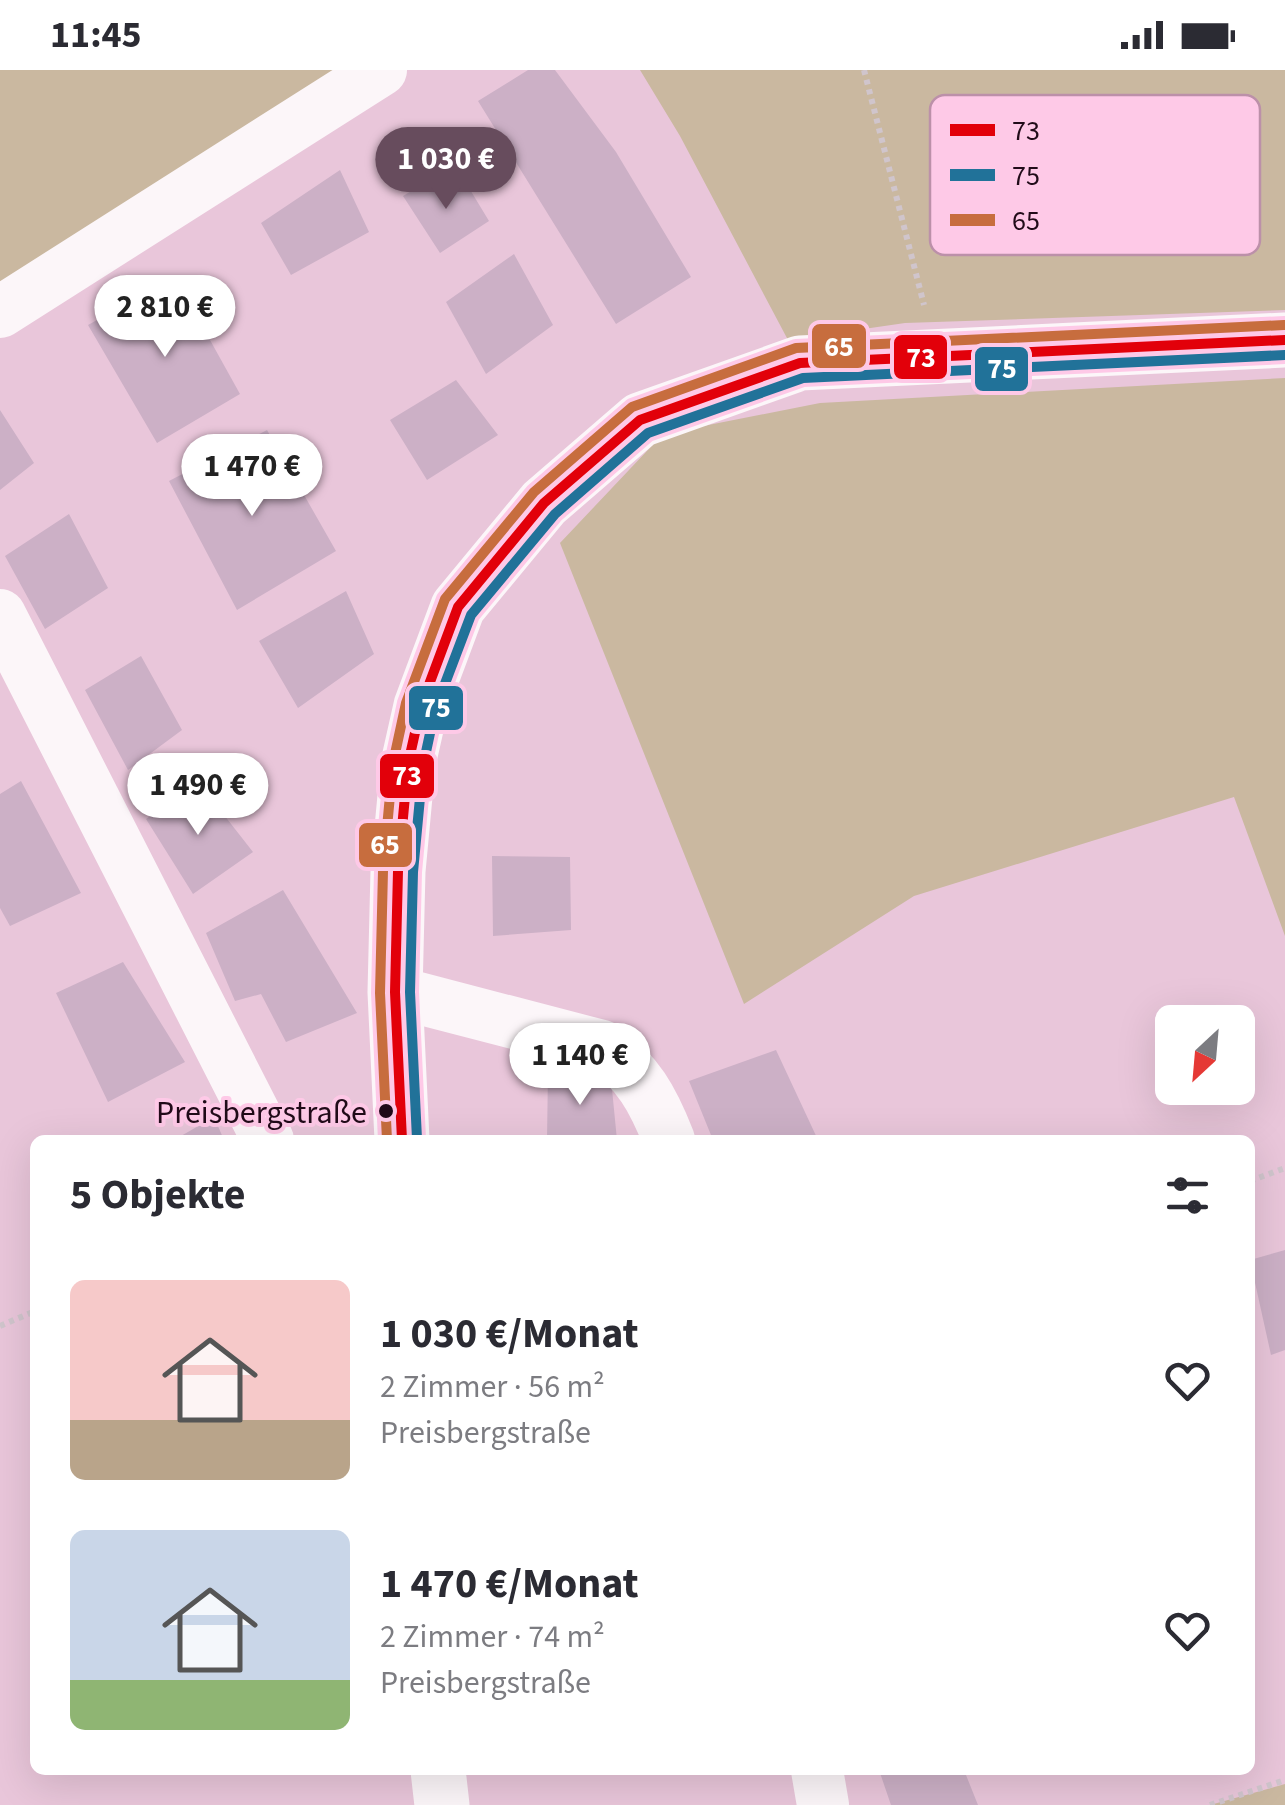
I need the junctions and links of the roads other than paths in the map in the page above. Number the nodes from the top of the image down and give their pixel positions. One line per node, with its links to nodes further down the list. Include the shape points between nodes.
1 (381, 70): 2 (street)
2 (0, 312)
3 (1285, 340): 5 (street, via 800,363 640,420 544,503 458,607 420,706 408,764)
4 (0, 614): 6 (street)
5 (395, 992): 7 (street); 8 (street, via 602,1046 630,1066)
6 (265, 1135)
7 (402, 1135)
8 (668, 1135)
9 (439, 1775): 11 (street)
10 (818, 1775): 12 (street)
11 (442, 1805)
12 (823, 1805)

